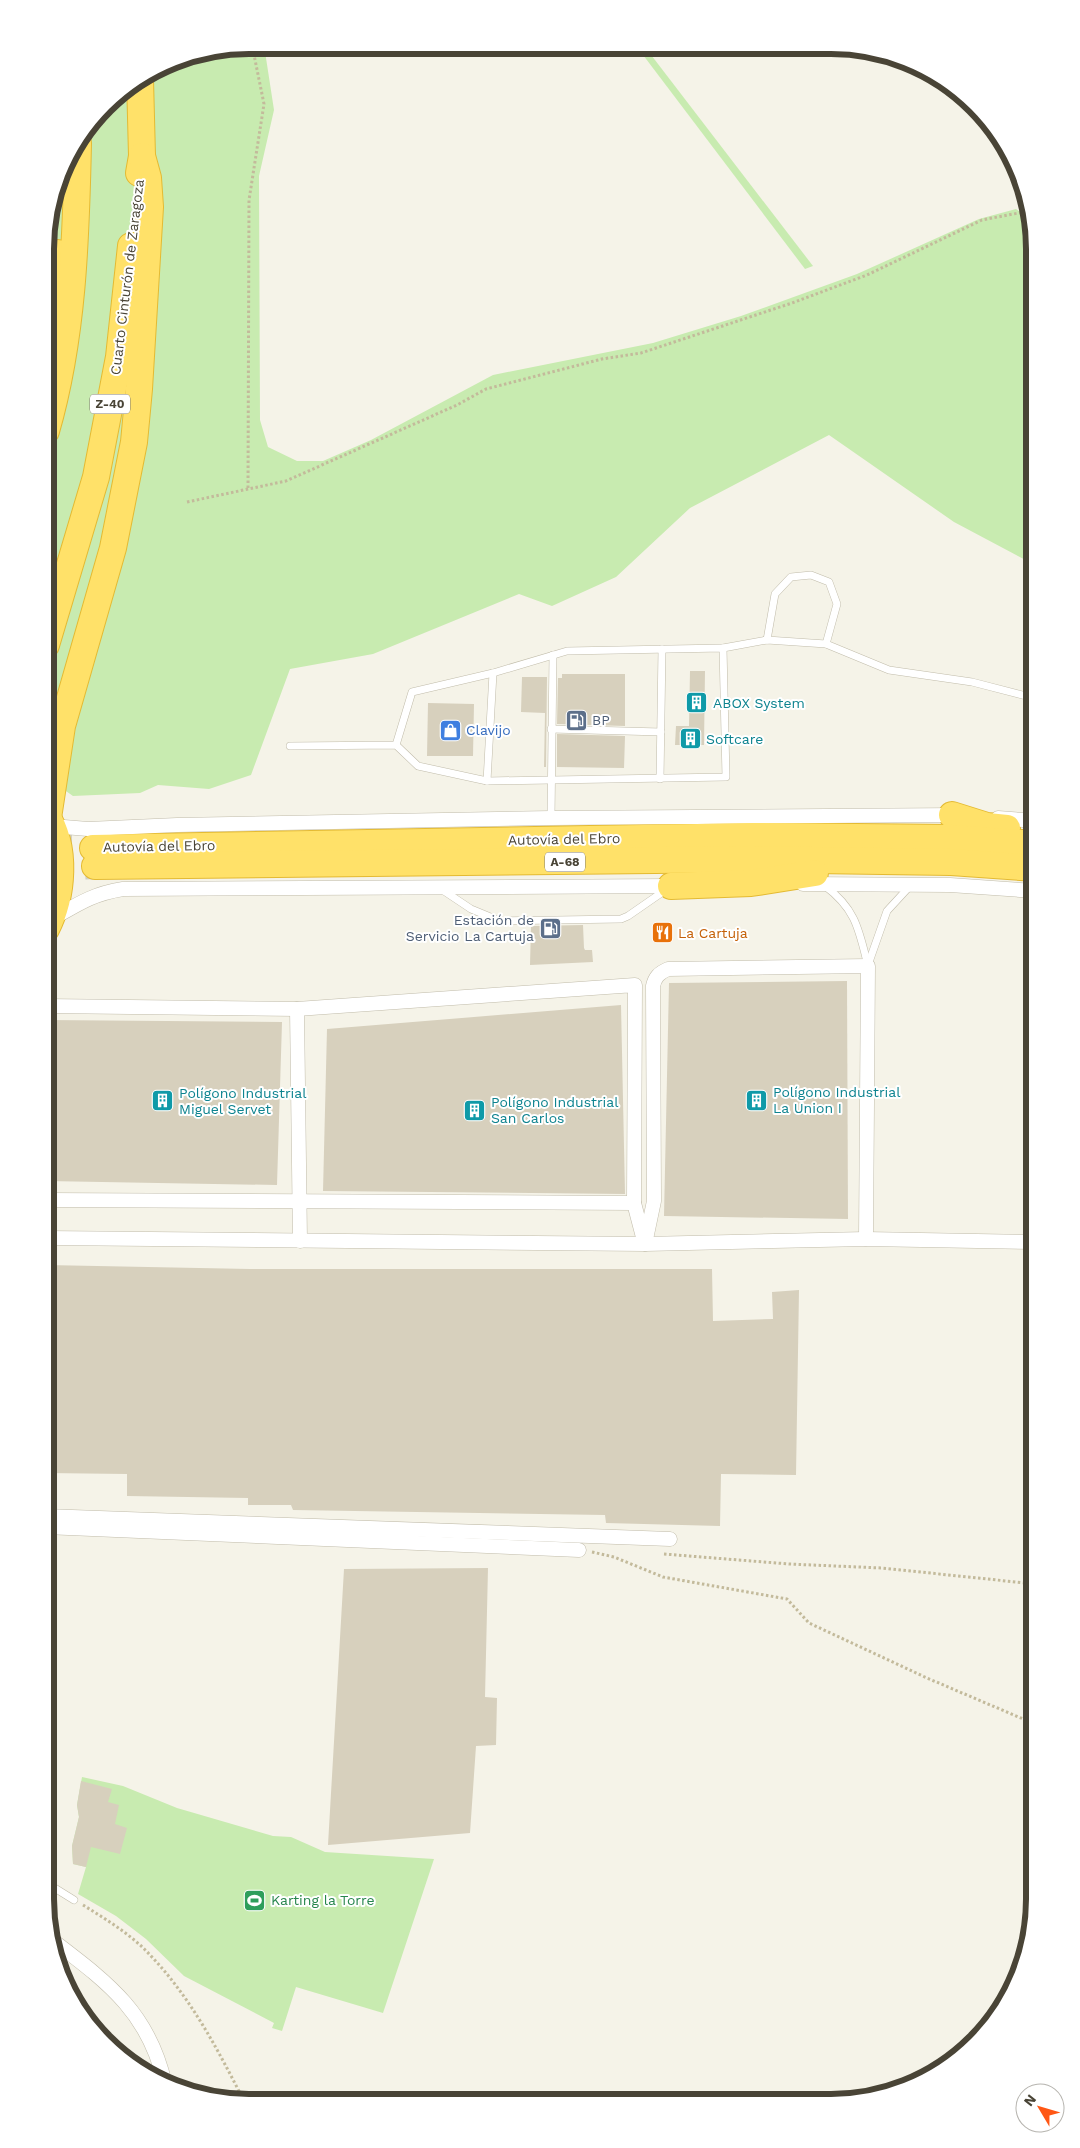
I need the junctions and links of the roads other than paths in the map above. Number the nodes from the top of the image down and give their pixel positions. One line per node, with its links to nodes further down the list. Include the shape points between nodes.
1 (140, 87): 3 (highway, Cuarto Cinturón de Zaragoza / Z-40)
2 (78, 155): 4 (highway)
3 (142, 156): 7 (highway, Cuarto Cinturón de Zaragoza / Z-40, via 119,356 96,477); 22 (highway, via 148,178 150,207 134,442 113,548 62,726)
4 (77, 194): 5 (highway, via 61,226); 6 (highway, via 71,299)
5 (54, 283)
6 (54, 406)
7 (54, 618)
8 (767, 640): 9 (lane); 9 (lane, via 775,594 791,577 811,575 829,582 837,604); 10 (lane)
9 (826, 644): 14 (lane, via 889,670 972,682)
10 (723, 648): 11 (lane); 19 (lane, via 726,777)
11 (662, 649): 12 (lane, via 567,651); 16 (lane)
12 (553, 655): 13 (lane); 15 (lane)
13 (493, 673): 17 (lane, via 412,692); 21 (lane)
14 (1026, 696)
15 (551, 729): 16 (lane); 20 (lane)
16 (661, 732): 19 (lane)
17 (396, 745): 18 (lane); 21 (lane, via 418,766)
18 (290, 746)
19 (660, 779): 20 (lane)
20 (550, 780): 21 (lane); 24 (lane)
21 (487, 781)
22 (54, 783)
23 (952, 815): 24 (street); 26 (street); 27 (highway, via 987,826)
24 (550, 818): 25 (street, via 88,829)
25 (54, 820)
26 (1026, 820)
27 (1026, 829)
28 (54, 839): 38 (highway, via 60,863 60,884)
29 (1026, 843): 30 (highway, Autovía del Ebro / A-68, via 952,838 743,836 94,857)
30 (895, 861): 31 (highway, Autovía del Ebro / A-68); 32 (highway)
31 (1026, 867)
32 (751, 882): 33 (street); 34 (highway)
33 (823, 884): 35 (street); 40 (lane, via 849,909)
34 (671, 886): 36 (street); 36 (lane, via 621,919 500,921 471,909)
35 (911, 886): 37 (street); 40 (lane, via 887,911)
36 (440, 888): 39 (street, via 123,889 102,892 80,902)
37 (1026, 890)
38 (54, 906)
39 (54, 920)
40 (868, 966): 47 (street); 50 (street, via 668,969 655,978 654,1201)
41 (54, 1006): 42 (street)
42 (297, 1009): 44 (street); 45 (street, via 635,984)
43 (54, 1200): 44 (street)
44 (298, 1201): 45 (street); 48 (street)
45 (634, 1203): 50 (street)
46 (54, 1238): 48 (street)
47 (866, 1239): 49 (street); 50 (street)
48 (300, 1241): 50 (street)
49 (1026, 1242)
50 (645, 1244)
51 (54, 1516): 53 (street)
52 (54, 1527): 54 (street)
53 (670, 1539)
54 (579, 1550)
55 (54, 1888): 56 (lane)
56 (74, 1900)
57 (59, 1945): 58 (street, via 115,1990 131,2008 149,2036)
58 (163, 2074)

